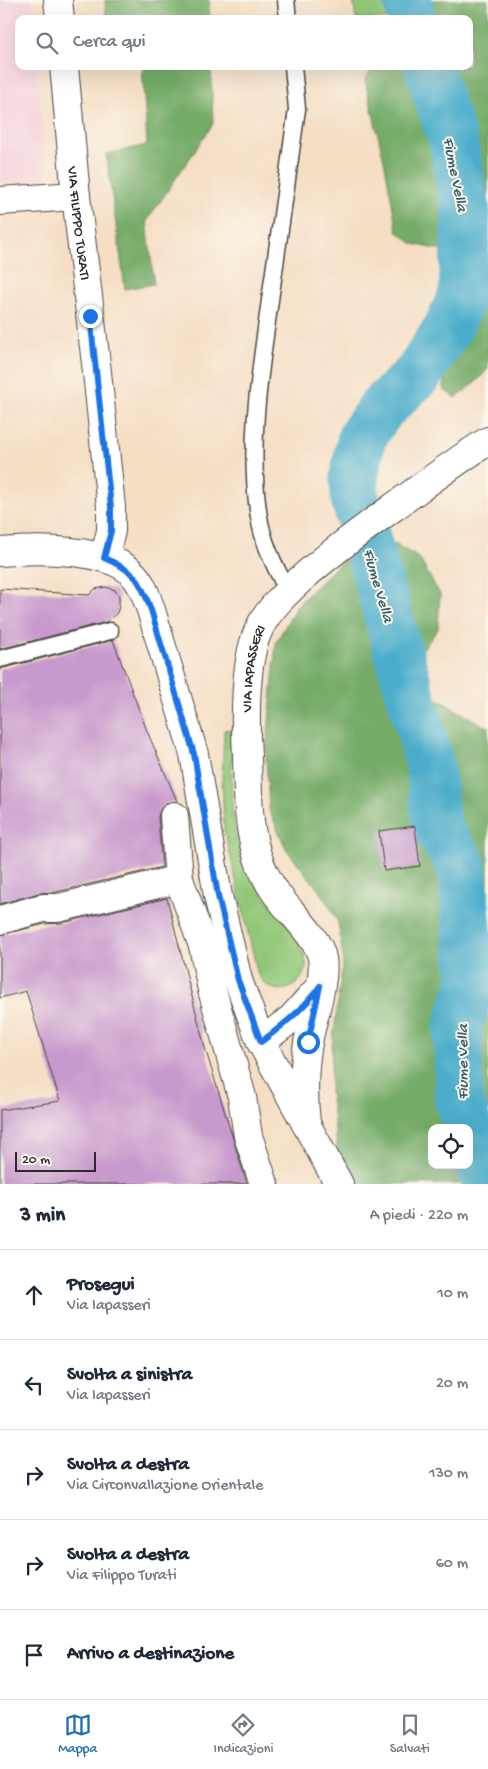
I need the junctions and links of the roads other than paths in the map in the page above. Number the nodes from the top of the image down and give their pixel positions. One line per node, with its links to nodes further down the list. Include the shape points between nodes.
1 (58, 0): 3 (street)
2 (286, 0): 4 (lane)
3 (60, 15)
4 (288, 15)
5 (64, 70): 7 (street, VIA FILIPPO TURATI)
6 (292, 70): 12 (lane, via 297,109 260,369 255,431 259,518)
7 (76, 196): 8 (street); 11 (street, VIA FILIPPO TURATI, via 111,507 111,531)
8 (0, 201)
9 (488, 441): 12 (street, VIA IAPASSERI, via 341,545)
10 (0, 552): 11 (street, via 54,550)
11 (104, 558): 19 (street, via 134,575 151,610 194,754 218,896 238,980)
12 (288, 591): 18 (street, VIA IAPASSERI, via 260,627 251,653 246,735 248,800 252,832 262,866 280,899 322,956)
13 (110, 631): 14 (lane)
14 (0, 659)
15 (174, 816): 16 (street)
16 (180, 879): 17 (street); 20 (street, via 204,946 212,990)
17 (0, 920)
18 (320, 986): 19 (street, via 297,1014); 21 (street, VIA IAPASSERI, via 304,1071)
19 (261, 1042): 20 (street); 21 (street)
20 (232, 1055): 22 (street, via 248,1136)
21 (306, 1124): 23 (street)
22 (264, 1184)
23 (339, 1184)

